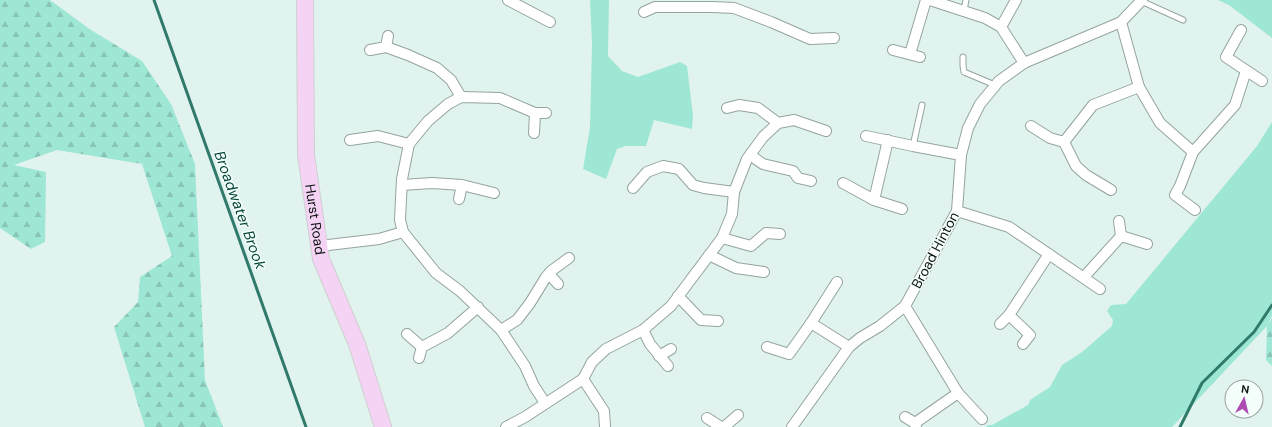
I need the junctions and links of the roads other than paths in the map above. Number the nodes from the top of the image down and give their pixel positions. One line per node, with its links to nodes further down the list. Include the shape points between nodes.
1 (305, 0): 66 (main road, Hurst Road, via 306,155)
2 (926, 0): 21 (street)
3 (930, 0): 9 (street)
4 (966, 0): 9 (lane)
5 (1016, 0): 14 (street)
6 (513, 1): 12 (street)
7 (1142, 1): 11 (lane); 13 (street, Broad Hinton)
8 (712, 3): 10 (street, via 655,7); 17 (street, via 734,8 810,39)
9 (964, 10): 14 (street)
10 (644, 12)
11 (1183, 20)
12 (550, 22)
13 (1121, 22): 24 (street, Broad Hinton); 28 (street)
14 (1001, 27): 24 (street)
15 (1241, 30): 25 (street, via 1226,57)
16 (388, 36): 18 (street)
17 (834, 38)
18 (386, 47): 19 (street); 29 (street, via 437,68 451,80)
19 (370, 50)
20 (893, 50): 21 (street)
21 (910, 54): 22 (street)
22 (920, 57)
23 (963, 57): 27 (lane, via 964,72)
24 (1024, 63): 27 (street, Broad Hinton)
25 (1246, 71): 26 (street); 44 (street, via 1235,105)
26 (1262, 81)
27 (995, 85): 46 (street, Broad Hinton, via 980,104 968,128)
28 (1139, 87): 41 (street, via 1093,105); 44 (street, via 1160,123)
29 (461, 97): 32 (street, via 500,98); 42 (street, via 448,104 428,122)
30 (922, 105): 43 (lane)
31 (727, 108): 34 (street, via 739,105 758,108)
32 (535, 113): 33 (street); 37 (street)
33 (546, 113)
34 (778, 123): 36 (street, via 794,120); 45 (street)
35 (1031, 126): 41 (street, via 1050,138)
36 (826, 131)
37 (534, 133)
38 (866, 136): 40 (street)
39 (350, 140): 42 (street, via 378,136)
40 (888, 140): 43 (street); 56 (street)
41 (1064, 142): 52 (street, via 1076,166)
42 (409, 144): 49 (street)
43 (913, 146): 46 (street)
44 (1193, 152): 58 (street, via 1175,195)
45 (750, 155): 47 (street, via 763,164 793,171 798,178); 53 (street)
46 (961, 155): 59 (street, Broad Hinton)
47 (811, 181)
48 (843, 183): 56 (street)
49 (402, 185): 50 (street, via 432,183); 61 (street, via 400,220)
50 (462, 186): 54 (street); 55 (street)
51 (633, 188): 53 (street, via 647,172 662,166 679,169 693,185)
52 (1111, 190)
53 (734, 192): 64 (street, via 732,214)
54 (494, 193)
55 (459, 199)
56 (874, 200): 57 (street)
57 (902, 209)
58 (1194, 210)
59 (957, 211): 67 (street, via 1009,227); 77 (street, Broad Hinton)
60 (1118, 221): 63 (street)
61 (403, 232): 66 (street, via 380,239); 78 (street, via 436,273)
62 (780, 234): 64 (street, via 766,233 751,246)
63 (1121, 236): 65 (street); 72 (street)
64 (722, 238): 68 (street)
65 (1147, 244)
66 (320, 246): 103 (main road, Hurst Road, via 321,259 357,344)
67 (1049, 254): 72 (street); 79 (street)
68 (709, 255): 70 (street, via 736,268); 76 (street)
69 (570, 258): 71 (street)
70 (764, 272)
71 (549, 274): 74 (street); 83 (street, via 517,320)
72 (1084, 277): 75 (street)
73 (837, 282): 81 (street)
74 (558, 284)
75 (1100, 289)
76 (678, 296): 80 (street, via 701,320); 84 (street, via 671,306)
77 (904, 306): 89 (street, Broad Hinton); 95 (street)
78 (478, 308): 83 (street); 87 (street, via 448,333)
79 (1009, 315): 82 (street); 86 (street, via 1030,335)
80 (718, 321)
81 (811, 323): 88 (street, via 789,354); 89 (street)
82 (1000, 324)
83 (501, 330): 96 (street)
84 (643, 330): 91 (street); 94 (street, via 606,349 592,362)
85 (407, 334): 87 (street)
86 (1023, 344)
87 (422, 347): 92 (street)
88 (767, 347)
89 (848, 347): 102 (street, Broad Hinton)
90 (671, 349): 91 (street)
91 (659, 356): 93 (street)
92 (419, 358)
93 (668, 366)
94 (583, 379): 96 (street); 105 (street, via 604,411)
95 (958, 393): 100 (street); 101 (street)
96 (545, 403): 104 (street)
97 (738, 415): 107 (street)
98 (905, 416): 101 (street)
99 (707, 418): 106 (street)
100 (982, 419)
101 (915, 425)
102 (796, 426)
103 (383, 427)
104 (506, 427)
105 (605, 427)
106 (721, 427)
107 (724, 427)

